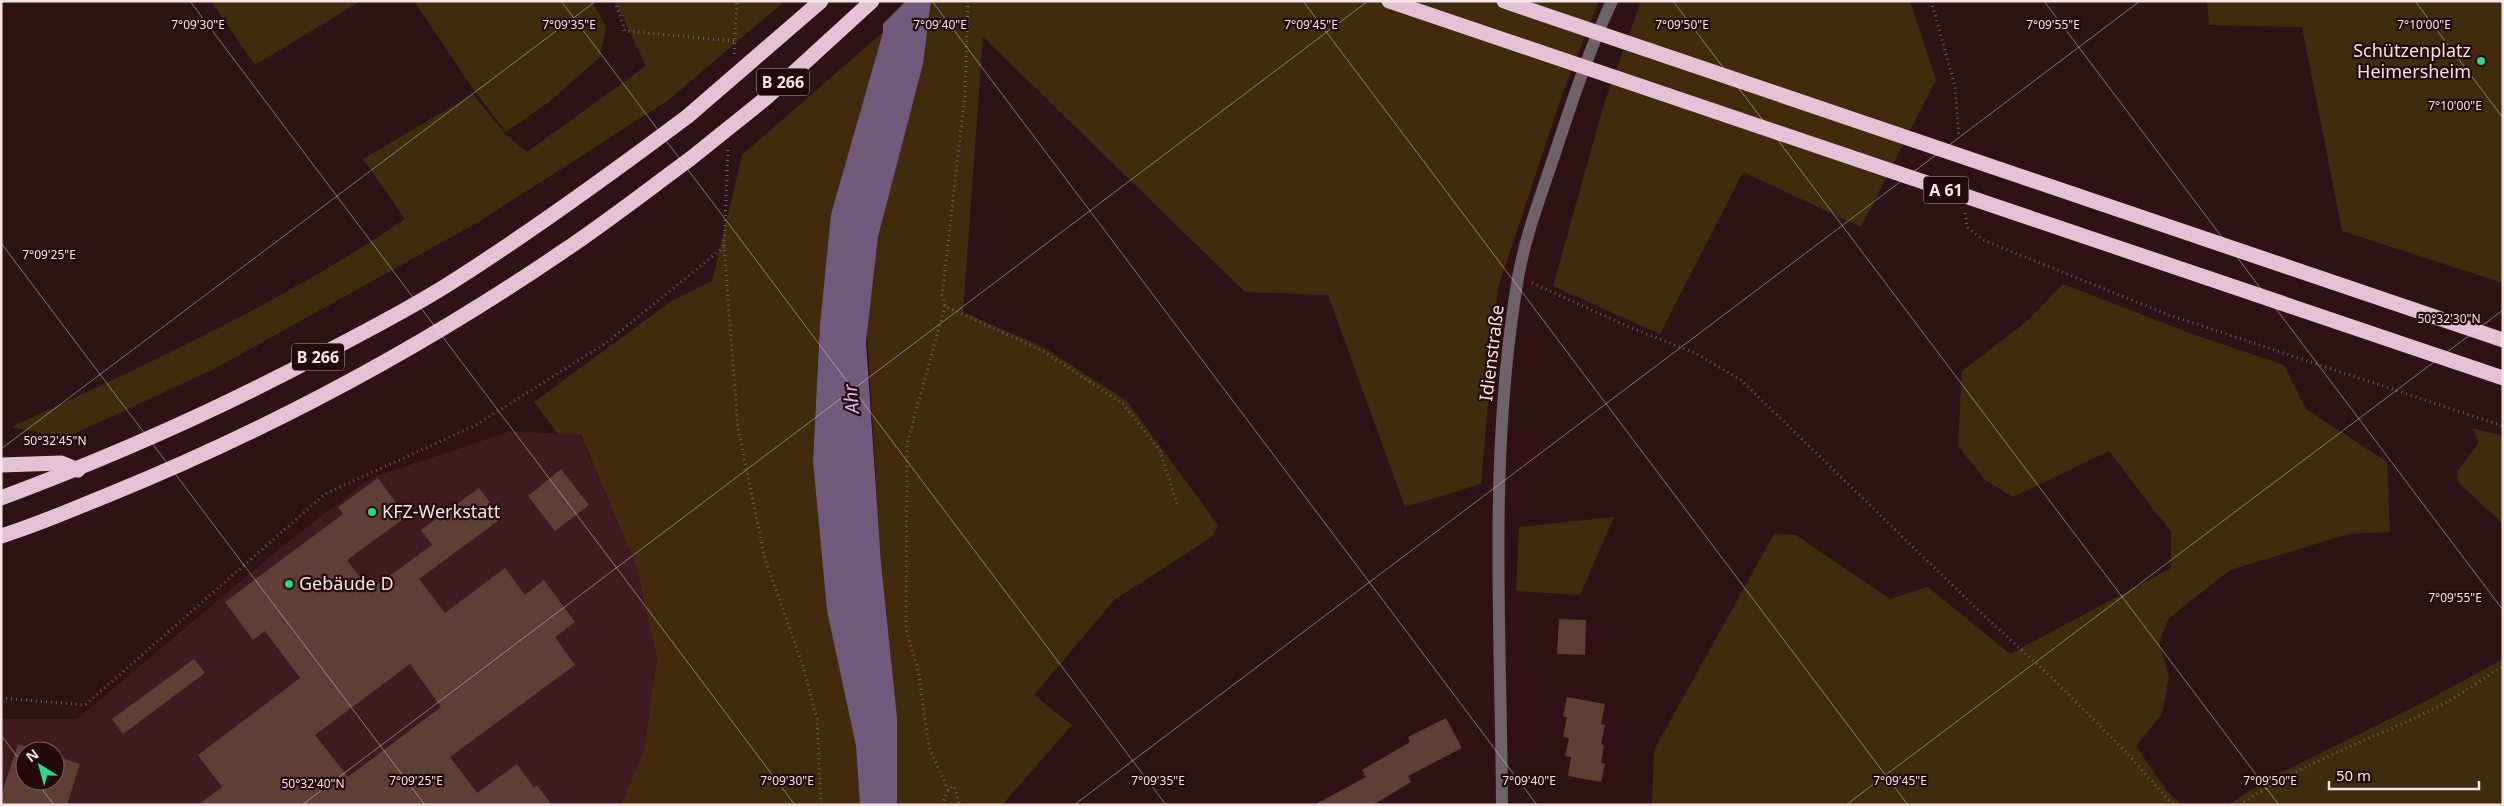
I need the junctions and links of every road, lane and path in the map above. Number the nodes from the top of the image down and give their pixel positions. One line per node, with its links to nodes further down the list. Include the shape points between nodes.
1 (616, 1): 9 (path, via 625,31)
2 (737, 1): 9 (path)
3 (821, 1): 18 (highway, B 266, bridge, via 688,116 545,220 453,281 270,383)
4 (872, 1): 21 (highway, B 266, bridge, via 766,98 690,159 566,250 476,308 392,358 179,466)
5 (968, 1): 14 (path, via 965,94 942,295)
6 (1389, 1): 16 (highway, A 61, bridge)
7 (1504, 1): 15 (highway, A 61, bridge)
8 (1612, 1): 13 (street, Idienstraße, via 1590,47 1532,222)
9 (735, 40): 10 (path)
10 (734, 60)
11 (728, 149): 12 (path)
12 (724, 247): 23 (path, via 606,342 476,425 325,494 85,705); 25 (path, via 738,428 765,559 803,666 817,719)
13 (1518, 277): 28 (street, Idienstraße, via 1504,394 1497,492); 29 (path, via 1697,354 1741,380 2051,677 2126,752)
14 (945, 306): 20 (path, via 1042,351 1123,404 1160,451); 24 (path, via 907,444 906,630 918,669 929,747)
15 (2503, 340)
16 (2503, 378)
17 (1, 465): 18 (highway, via 61,462)
18 (78, 470): 19 (highway, B 266)
19 (1, 498)
20 (1178, 507)
21 (1, 536)
22 (2503, 666): 30 (path, via 2445,702 2334,753)
23 (1, 698)
24 (948, 790): 26 (path); 27 (path, via 954,786)
25 (821, 805)
26 (942, 805)
27 (960, 805)
28 (1502, 805)
29 (2173, 805)
30 (2240, 805)

